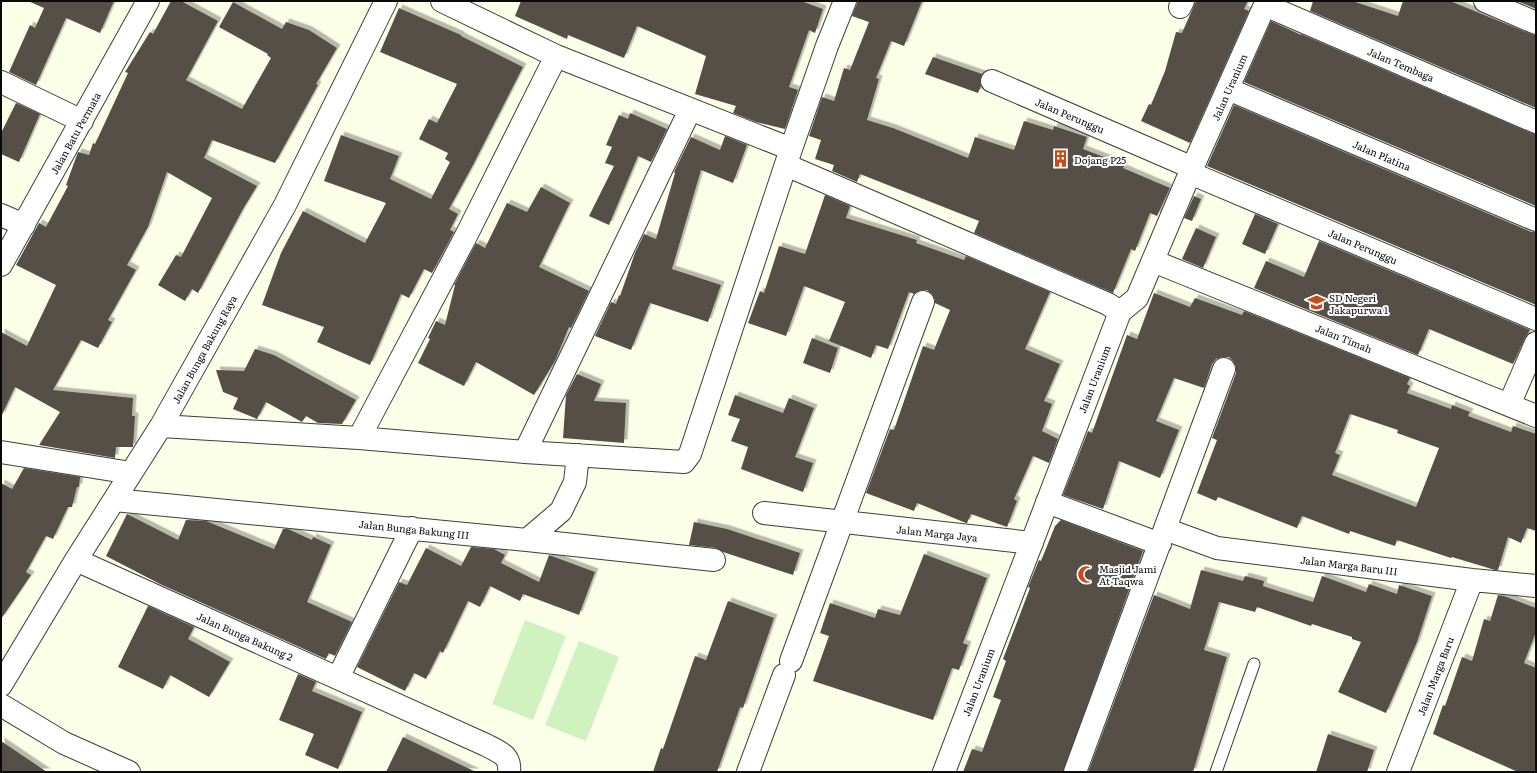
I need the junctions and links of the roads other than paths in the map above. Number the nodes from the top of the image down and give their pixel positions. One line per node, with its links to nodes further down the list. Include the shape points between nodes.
1 (148, 1): 14 (street, Jalan Batu Permata)
2 (386, 1): 30 (street, Jalan Bunga Bakung Raya, via 285,205)
3 (442, 1): 9 (street)
4 (845, 1): 16 (street)
5 (1485, 1): 8 (street)
6 (1268, 3): 7 (street, Jalan Tembaga); 12 (street, Jalan Uranium)
7 (1294, 9): 15 (street, Jalan Tembaga)
8 (1536, 22)
9 (556, 56): 13 (street); 31 (street, via 465,238)
10 (992, 81): 17 (street, Jalan Perunggu)
11 (1, 82): 14 (street)
12 (1228, 89): 17 (street, Jalan Uranium); 19 (street, Jalan Platina)
13 (690, 110): 16 (street); 33 (street)
14 (82, 121): 20 (street, Jalan Batu Permata)
15 (1536, 122)
16 (789, 157): 24 (street, via 1108,304); 34 (street, via 690,454 684,462)
17 (1192, 170): 21 (street, Jalan Uranium); 25 (street, Jalan Perunggu)
18 (1, 215): 20 (street)
19 (1536, 220)
20 (24, 225): 22 (street, Jalan Batu Permata)
21 (1153, 261): 24 (street, Jalan Uranium, via 1137,298); 28 (street, Jalan Timah)
22 (1, 265)
23 (923, 302): 39 (street)
24 (1120, 312): 37 (street, Jalan Uranium)
25 (1536, 319)
26 (1536, 343): 28 (street)
27 (1224, 369): 41 (street)
28 (1509, 405): 29 (street, Jalan Timah)
29 (1536, 416)
30 (161, 426): 31 (street); 35 (street, Jalan Bunga Bakung Raya)
31 (359, 438): 33 (street)
32 (1, 452): 35 (street)
33 (525, 452): 34 (street)
34 (578, 455): 42 (street, via 575,482 561,511)
35 (131, 472): 36 (street, Jalan Bunga Bakung Raya)
36 (114, 500): 40 (street, Jalan Bunga Bakung III); 44 (street, Jalan Bunga Bakung Raya)
37 (1047, 502): 41 (street, Jalan Marga Baru III); 43 (street, Jalan Uranium)
38 (764, 513): 39 (street, Jalan Marga Jaya)
39 (842, 523): 43 (street, Jalan Marga Jaya); 54 (street)
40 (412, 528): 42 (street, Jalan Bunga Bakung III); 49 (street)
41 (1162, 537): 46 (street, Jalan Marga Baru III, via 1217,548); 56 (street)
42 (527, 540): 45 (street, Jalan Bunga Bakung III)
43 (1032, 543): 55 (street, Jalan Uranium)
44 (76, 560): 49 (street, Jalan Bunga Bakung 2); 50 (street, Jalan Bunga Bakung Raya)
45 (714, 560)
46 (1472, 580): 47 (street, Jalan Marga Baru III); 58 (street, Jalan Marga Baru)
47 (1536, 586)
48 (1254, 664): 57 (lane)
49 (338, 678): 53 (street, Jalan Bunga Bakung 2, via 498,752 506,757 510,764)
50 (1, 685)
51 (1, 704): 52 (street, via 64,743)
52 (129, 772)
53 (509, 772)
54 (748, 772)
55 (944, 772)
56 (1075, 772)
57 (1216, 772)
58 (1398, 772)

